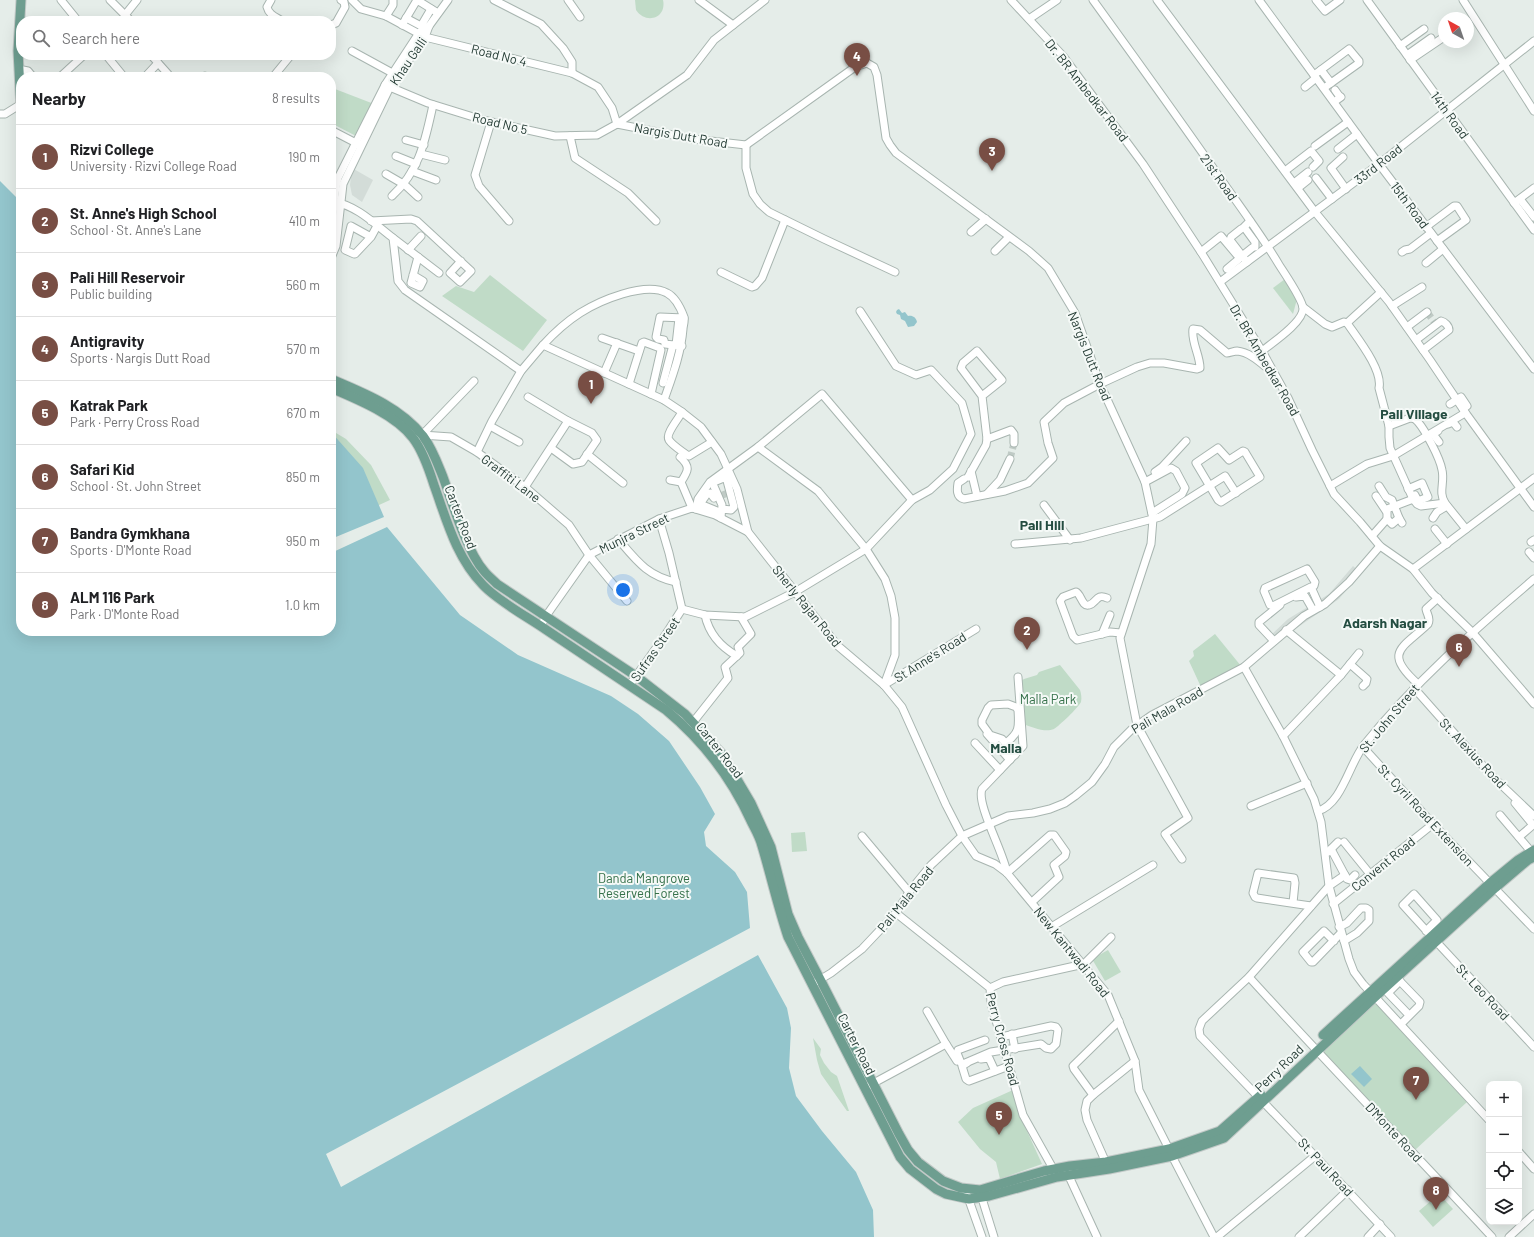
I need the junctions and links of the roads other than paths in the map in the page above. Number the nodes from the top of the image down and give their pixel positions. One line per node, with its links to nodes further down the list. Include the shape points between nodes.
1 (21, 0): 27 (main road)
2 (25, 0): 28 (main road)
3 (61, 0): 29 (street)
4 (110, 0): 30 (street)
5 (137, 0): 31 (street)
6 (271, 0): 32 (street, via 267,7)
7 (341, 0): 37 (street, via 345,7)
8 (353, 0): 33 (street, via 365,11)
9 (392, 0): 33 (street, via 393,4)
10 (448, 0): 26 (street, Khau Galli)
11 (494, 0): 65 (street, via 541,24 572,62)
12 (568, 0): 34 (street)
13 (699, 0): 39 (street)
14 (765, 0): 39 (street, Road No 5)
15 (1011, 0): 36 (street, Dr. BR Ambedkar Road)
16 (1057, 0): 36 (street)
17 (1093, 0): 120 (street, 21st Road)
18 (1157, 0): 97 (street)
19 (1259, 0): 67 (street, 15th Road)
20 (1316, 0): 21 (street, via 1325,11)
21 (1340, 0)
22 (1367, 0): 46 (street, 14th Road)
23 (1463, 0): 25 (street)
24 (431, 9): 26 (street); 35 (street, via 421,26); 35 (street, via 417,0)
25 (1468, 12)
26 (438, 14): 42 (street, Khau Galli)
27 (20, 16)
28 (24, 16)
29 (74, 16)
30 (126, 16)
31 (129, 16)
32 (273, 16)
33 (386, 16): 40 (street)
34 (580, 17)
35 (406, 18): 40 (street)
36 (1029, 19): 139 (street, Dr. BR Ambedkar Road, via 1063,56 1092,94 1143,164)
37 (336, 22)
38 (1474, 23): 56 (street)
39 (733, 24): 81 (street, Road No 5, via 714,40 687,75)
40 (402, 25): 42 (street)
41 (1424, 29): 46 (street)
42 (422, 35): 65 (street, Road No 4); 66 (street, Khau Galli)
43 (1431, 38): 48 (street)
44 (1438, 40): 48 (street)
45 (1534, 41): 56 (street, 33rd Road)
46 (1400, 46): 48 (street, 14th Road)
47 (352, 51): 66 (street)
48 (1408, 57): 76 (street, 14th Road)
49 (18, 60): 58 (main road)
50 (22, 60): 59 (main road)
51 (79, 60): 60 (street)
52 (110, 60): 61 (street)
53 (155, 60): 55 (street)
54 (286, 60): 64 (street)
55 (158, 64): 62 (street); 63 (street)
56 (1505, 64): 76 (street, 33rd Road); 77 (street)
57 (1321, 70): 67 (street); 68 (street); 68 (street, via 1349,49 1359,61)
58 (19, 72)
59 (23, 72)
60 (65, 72)
61 (120, 72)
62 (149, 72)
63 (166, 72)
64 (277, 72)
65 (572, 73): 81 (street, Road No 4, via 598,87 612,108)
66 (395, 75): 69 (street, Khau Galli)
67 (1315, 77): 70 (street); 71 (street, 15th Road)
68 (1331, 83): 71 (street)
69 (387, 86): 74 (street, Road No 5); 86 (street, Khau Galli)
70 (1305, 87)
71 (1324, 88): 72 (street, 15th Road)
72 (1328, 95): 73 (street, 15th Road); 73 (street, via 1335,90 1341,97)
73 (1334, 102): 80 (street, 15th Road)
74 (433, 105): 79 (street, Road No 5); 87 (street)
75 (16, 108): 78 (street)
76 (1447, 110): 95 (street, 33rd Road); 110 (street, 14th Road)
77 (1534, 111)
78 (0, 114)
79 (491, 122): 84 (street, Road No 5, via 555,136); 118 (street, via 475,175 479,186)
80 (1348, 122): 83 (street, 15th Road); 89 (street)
81 (617, 124): 84 (street, Road No 5, via 597,135); 88 (street, Nargis Dutt Road, via 693,139)
82 (336, 133): 86 (street)
83 (1356, 134): 90 (street); 95 (street, 15th Road)
84 (570, 136): 119 (street, via 575,158 628,193)
85 (406, 140): 87 (street)
86 (359, 145): 102 (street, Khau Galli); 112 (street, Khau Galli, via 344,184)
87 (424, 145): 91 (street)
88 (746, 145): 114 (street, Nargis Dutt Road, via 855,67 867,63 874,67 877,75 886,138 896,153); 116 (street, Nargis Dutt Road, via 746,168 753,194 769,212)
89 (1315, 146)
90 (1338, 149)
91 (421, 154): 94 (street); 96 (street)
92 (396, 156): 96 (street)
93 (1343, 157): 105 (street, via 1331,168)
94 (445, 160)
95 (1379, 164): 105 (street, 33rd Road); 122 (street, 15th Road)
96 (414, 167): 101 (street); 103 (street)
97 (1286, 169): 99 (street); 104 (street); 104 (street, via 1311,151 1319,161)
98 (386, 174): 103 (street)
99 (1293, 175)
100 (1316, 178): 109 (street)
101 (436, 180)
102 (336, 185)
103 (405, 185): 107 (street); 108 (street)
104 (1296, 186): 113 (street)
105 (1346, 188): 109 (street, 33rd Road)
106 (1534, 188): 110 (street)
107 (392, 196)
108 (418, 197)
109 (1332, 199): 113 (street, 33rd Road)
110 (1517, 201): 115 (street, 14th Road)
111 (336, 202): 112 (street)
112 (342, 203): 117 (street); 124 (street, Khau Galli)
113 (1315, 212): 135 (street, 33rd Road); 152 (street)
114 (986, 219): 126 (street); 131 (street, Nargis Dutt Road)
115 (1532, 219): 125 (street, 14th Road)
116 (785, 220): 146 (street, via 758,284 752,287); 147 (street, Nargis Dutt Road)
117 (371, 221): 121 (street); 143 (street, via 414,220)
118 (509, 221)
119 (656, 221)
120 (1250, 222): 135 (street, 21st Road); 142 (street, via 1244,227 1256,245)
121 (377, 226): 130 (street); 132 (street)
122 (1426, 227): 127 (street, 15th Road); 133 (street, via 1457,206 1466,220)
123 (1241, 229): 142 (street, via 1230,239)
124 (338, 230): 128 (street); 134 (street, Khau Galli)
125 (1534, 230)
126 (971, 232)
127 (1431, 233): 133 (street, 15th Road); 140 (street)
128 (348, 235): 130 (street, via 351,226); 130 (street, via 345,250 353,255)
129 (422, 236): 136 (street)
130 (371, 237)
131 (1009, 237): 138 (street); 177 (street, Nargis Dutt Road, via 1048,268 1075,314)
132 (393, 238): 136 (street); 170 (street, via 397,277 401,286)
133 (1437, 242): 137 (street, 15th Road)
134 (336, 246)
135 (1268, 246): 142 (street, 33rd Road); 154 (street, 21st Road)
136 (410, 248): 141 (street)
137 (1443, 249): 144 (street); 169 (street, 15th Road)
138 (995, 251)
139 (1201, 252): 142 (street, via 1221,236); 150 (street, Dr. BR Ambedkar Road)
140 (1402, 252)
141 (420, 256): 148 (street); 149 (street)
142 (1241, 259): 145 (street); 150 (street, 33rd Road)
143 (461, 261)
144 (1426, 263)
145 (1226, 269)
146 (722, 272)
147 (895, 272)
148 (439, 273)
149 (413, 275)
150 (1220, 282): 168 (street, Dr. BR Ambedkar Road)
151 (1422, 287): 153 (street)
152 (1381, 292): 153 (street); 159 (street)
153 (1392, 306): 160 (street)
154 (1303, 307): 159 (street, via 1332,327); 168 (street, via 1303,313 1294,325)
155 (860, 311): 227 (street, via 896,366 916,375 931,370 962,403 971,434 952,469 930,490)
156 (1427, 312): 160 (street)
157 (681, 318): 164 (street, via 674,298 666,292 642,290 602,302 580,313); 165 (street); 165 (street, via 659,318 656,338 664,340 665,344)
158 (1435, 322): 162 (street)
159 (1348, 323): 191 (street, via 1372,362 1380,382 1379,388)
160 (1408, 326): 162 (street)
161 (602, 338): 163 (street)
162 (1417, 338): 166 (street); 166 (street, via 1441,321 1445,323 1449,330)
163 (616, 343): 167 (street); 171 (street)
164 (543, 345): 170 (street); 171 (street, Sherly Rajan Road)
165 (677, 346): 175 (street); 185 (street)
166 (1425, 348): 179 (street)
167 (639, 351): 176 (street); 180 (street, via 643,342 661,348)
168 (1262, 351): 172 (street, Dr. BR Ambedkar Road)
169 (1534, 369)
170 (521, 371): 190 (street)
171 (604, 373): 176 (street, Sherly Rajan Road)
172 (1275, 374): 177 (street, via 1246,354 1237,351 1227,353 1200,330 1193,329 1200,368 1150,363); 215 (street, Dr. BR Ambedkar Road)
173 (336, 381): 192 (main road, Carter Road, via 382,402 398,413)
174 (474, 381): 192 (street)
175 (663, 383)
176 (630, 384): 180 (street, Sherly Rajan Road)
177 (1100, 384): 211 (street, Nargis Dutt Road); 222 (street, via 1064,403 1044,422 1053,458 1028,483)
178 (336, 390): 192 (main road, Carter Road)
179 (1450, 390): 181 (street); 184 (street)
180 (651, 394): 185 (street, Sherly Rajan Road)
181 (1443, 395)
182 (982, 396): 182 (street, via 961,368 963,363 978,351 1002,380); 194 (street)
183 (528, 397): 189 (street)
184 (1456, 399): 186 (street); 188 (street)
185 (664, 400): 187 (street, Sherly Rajan Road)
186 (1450, 404)
187 (682, 412): 197 (street, Sherly Rajan Road, via 701,428); 197 (street, via 670,431 670,441 689,456)
188 (1465, 412): 193 (street); 198 (street, via 1456,424 1452,422 1433,434); 219 (street)
189 (568, 421): 201 (street); 203 (street, via 594,435 597,440)
190 (490, 426): 196 (street); 202 (street)
191 (1389, 426): 193 (street, via 1412,418 1419,423); 204 (street, via 1388,437)
192 (418, 436): 202 (street, Graffiti Lane, via 451,437); 267 (main road, Carter Road, via 435,455 465,535 484,571 497,584); 269 (main road, Carter Road, via 457,549 470,570 484,586)
193 (1427, 436): 204 (street); 228 (street, via 1442,468 1442,497)
194 (987, 439): 199 (street, via 1011,430 1014,434); 208 (street)
195 (1186, 441): 211 (street, via 1162,467)
196 (519, 442)
197 (712, 442): 207 (street, Sherly Rajan Road, via 721,454)
198 (1439, 442)
199 (1014, 444)
200 (758, 447): 207 (street); 227 (street, via 822,394); 251 (street, via 818,491)
201 (551, 448): 203 (street, via 573,464 582,462); 217 (street)
202 (477, 452): 217 (street, Graffiti Lane)
203 (587, 454): 213 (street)
204 (1393, 456): 215 (street, via 1367,464); 218 (street)
205 (680, 457): 212 (street, via 688,470)
206 (1010, 459): 222 (street, via 1000,480)
207 (728, 473): 220 (street, Sherly Rajan Road); 225 (street, via 713,484); 229 (street, via 710,482)
208 (968, 476): 223 (street); 223 (street, via 958,483 957,492 964,499)
209 (1534, 478): 219 (street)
210 (670, 480): 212 (street)
211 (1145, 480): 238 (street, Nargis Dutt Road); 238 (street, via 1171,468 1176,470 1185,488 1185,492)
212 (680, 482): 229 (street)
213 (623, 483)
214 (1209, 485): 221 (street, via 1221,502); 221 (street, via 1225,476); 221 (street, via 1197,462 1218,448 1229,460 1244,451 1260,477); 238 (street, via 1163,516)
215 (1330, 486): 245 (street, Dr. BR Ambedkar Road, via 1334,494)
216 (1379, 486): 231 (street)
217 (525, 487): 253 (street, Graffiti Lane, via 569,525)
218 (1410, 488): 226 (street); 226 (street, via 1422,483 1428,496 1419,501)
219 (1521, 488): 234 (street); 243 (street)
220 (732, 491): 232 (street, Sherly Rajan Road); 233 (street)
221 (1236, 493)
222 (986, 494): 223 (street)
223 (977, 496)
224 (1376, 496): 235 (street)
225 (717, 497): 229 (street, Munjra Street, via 707,494); 236 (street)
226 (1414, 498): 228 (street, via 1421,506); 231 (street)
227 (912, 500): 251 (street)
228 (1446, 504): 239 (street); 243 (street)
229 (694, 505): 236 (street); 240 (street, Munjra Street)
230 (1044, 505): 247 (street)
231 (1395, 505): 235 (street); 241 (street, via 1401,521 1392,524)
232 (742, 506): 233 (street); 244 (street, Sherly Rajan Road)
233 (734, 507): 236 (street)
234 (1534, 507)
235 (1386, 511): 241 (street)
236 (719, 512): 244 (street)
237 (1449, 514): 243 (street)
238 (1153, 516): 247 (street); 273 (street, Nargis Dutt Road, via 1150,544)
239 (1433, 518)
240 (658, 519): 246 (street, Munjra Street); 257 (street, Sufras Street)
241 (1387, 519): 245 (street)
242 (1435, 529): 249 (street)
243 (1464, 530): 249 (street)
244 (748, 532): 259 (street, Sherly Rajan Road)
245 (1372, 536): 250 (street, Dr. BR Ambedkar Road)
246 (618, 540): 253 (street, Munjra Street); 257 (street, via 642,567 661,579)
247 (1070, 540): 248 (street)
248 (1014, 544)
249 (1446, 544): 255 (street)
250 (1380, 546): 255 (street, Dr. BR Ambedkar Road); 263 (street, Pali Mala Road, via 1349,582)
251 (866, 549): 259 (street); 283 (street, via 884,579 891,596 895,618 895,655)
252 (1529, 552): 254 (street)
253 (589, 555): 262 (street, Graffiti Lane); 267 (street, Munjra Street)
254 (1534, 558)
255 (1413, 569): 261 (street, Dr. BR Ambedkar Road)
256 (1534, 579): 272 (street, St. John Street)
257 (676, 582): 264 (street, Sufras Street)
258 (1311, 587): 258 (street, via 1315,582 1306,568 1264,590 1272,606); 263 (street)
259 (794, 592): 268 (street); 283 (street, Sherly Rajan Road, via 838,646)
260 (1107, 598): 274 (street, via 1100,597 1086,605 1076,592 1060,600 1075,638)
261 (1438, 598): 272 (street, Dr. BR Ambedkar Road); 286 (street, St. Alexius Road, via 1426,609 1430,616 1428,624 1399,651 1398,658)
262 (627, 601)
263 (1317, 608): 271 (street, Pali Mala Road); 275 (street, via 1303,595 1281,604 1269,613 1259,621 1259,624)
264 (682, 609): 265 (street); 281 (street, Sufras Street)
265 (705, 615): 268 (street); 277 (street, via 707,626 724,649)
266 (1110, 615): 274 (street)
267 (546, 616): 269 (street, Munjra Street); 281 (main road, Carter Road)
268 (741, 617): 277 (street, via 751,634 738,647 740,653)
269 (541, 626): 284 (main road, Carter Road)
270 (976, 629): 283 (street, St Anne's Road)
271 (1286, 630): 275 (street, Pali Mala Road); 280 (street)
272 (1472, 632): 286 (street, St. John Street); 287 (street, Dr. BR Ambedkar Road)
273 (1121, 633): 274 (street); 288 (street, Nargis Dutt Road)
274 (1102, 634)
275 (1274, 641): 279 (street, Pali Mala Road)
276 (1359, 653): 278 (street)
277 (737, 656): 289 (street, via 725,667 728,678)
278 (1350, 664): 280 (street); 285 (street, via 1366,679)
279 (1244, 668): 288 (street, Pali Mala Road); 291 (street)
280 (1341, 675): 291 (street)
281 (636, 676): 284 (street, Sufras Street); 289 (main road, Carter Road, via 685,714)
282 (1018, 677): 296 (street, via 1023,746)
283 (884, 685): 308 (street, Sherly Rajan Road, via 902,707)
284 (629, 686): 289 (main road, Carter Road)
285 (1363, 686)
286 (1416, 686): 294 (street, St. John Street); 300 (street, St. Alexius Road)
287 (1534, 704)
288 (1137, 725): 305 (street, Pali Mala Road, via 1118,742 1092,782 1065,803 1041,811 1008,816); 313 (street, Nargis Dutt Road, via 1188,818 1165,834)
289 (690, 726): 338 (main road, Carter Road, via 722,754 751,802 771,847 788,914); 339 (main road, Carter Road, via 725,773 745,807 762,845 788,937)
290 (985, 732): 295 (street)
291 (1283, 736): 299 (street)
292 (975, 743): 297 (street)
293 (1006, 743): 293 (street, via 990,735 982,724 991,705 1008,704 1018,710 1017,732); 296 (street)
294 (1363, 747): 302 (street, St. John Street, via 1335,800 1325,809); 306 (street, St. Cyril Road Extension)
295 (1004, 753): 296 (street); 297 (street)
296 (1013, 757): 298 (street)
297 (993, 763): 298 (street)
298 (1000, 770): 305 (street, New Kantwadi Road, via 980,793)
299 (1307, 783): 301 (street); 302 (street)
300 (1517, 803): 304 (street, St. Alexius Road); 309 (street, via 1533,825)
301 (1251, 806)
302 (1318, 811): 312 (street)
303 (1500, 815): 309 (street)
304 (1534, 816)
305 (990, 823): 308 (street, Pali Mala Road); 315 (street, New Kantwadi Road)
306 (1433, 824): 316 (street, Convent Road); 320 (street, St. Cyril Road Extension)
307 (862, 836): 321 (street)
308 (962, 836): 315 (street, New Kantwadi Road, via 976,856 995,864); 321 (street, Pali Mala Road, via 931,865)
309 (1519, 837): 311 (street)
310 (1331, 849): 312 (street); 316 (street, via 1341,842); 317 (street)
311 (1533, 853): 320 (main road, Perry Road, via 1518,860)
312 (1325, 856): 319 (street)
313 (1182, 860)
314 (1153, 865): 328 (street)
315 (1007, 873): 322 (street, New Kantwadi Road); 322 (street, via 1050,835 1054,835 1066,852 1054,865 1059,876)
316 (1370, 874): 324 (street, Convent Road)
317 (1345, 875): 318 (street, via 1349,880); 319 (street)
318 (1355, 875)
319 (1329, 886): 324 (street); 325 (street)
320 (1493, 886): 327 (street, St. Cyril Road Extension); 332 (main road, Perry Road)
321 (909, 892): 326 (street, Pali Mala Road)
322 (1032, 902): 328 (street, New Kantwadi Road)
323 (1293, 903): 323 (street, via 1255,897 1253,893 1256,874 1260,872 1294,878); 325 (street)
324 (1333, 904): 329 (street)
325 (1312, 906): 336 (street)
326 (896, 913): 338 (street, Pali Mala Road, via 862,949); 340 (street, Perry Cross Road)
327 (1533, 925)
328 (1053, 926): 335 (street, New Kantwadi Road)
329 (1342, 928): 331 (street); 331 (street, via 1361,908 1369,910 1370,920); 333 (street); 334 (street)
330 (1111, 936): 335 (street)
331 (1350, 937): 334 (street)
332 (1431, 937): 332 (street, St. Leo Road, via 1402,904 1414,894 1437,920); 337 (main road, Perry Road); 352 (street, St. Leo Road)
333 (1334, 941): 333 (street, via 1312,962 1302,952 1324,931)
334 (1344, 941): 341 (street, via 1354,972)
335 (1084, 964): 340 (street, via 1003,982); 346 (street, New Kantwadi Road, via 1108,995)
336 (1249, 977): 353 (street, D'Monte Road); 363 (street, St. Paul Road, via 1202,1021 1199,1030 1205,1043)
337 (1396, 977): 341 (main road, Perry Road); 345 (street, via 1388,993); 345 (street, via 1420,1002)
338 (820, 979): 339 (street, Pali Mala Road); 342 (main road, Carter Road)
339 (812, 984): 343 (main road, Carter Road)
340 (990, 988): 349 (street, Perry Cross Road)
341 (1372, 994): 347 (street); 353 (main road, Perry Road)
342 (832, 1002): 343 (main road); 360 (main road, Carter Road)
343 (823, 1006): 361 (main road, Carter Road)
344 (927, 1011): 351 (street)
345 (1409, 1016): 347 (street)
346 (1119, 1021): 356 (street, New Kantwadi Road); 362 (street, via 1073,1066)
347 (1401, 1024): 364 (street)
348 (1012, 1034): 349 (street); 354 (street); 354 (street, via 1051,1026 1058,1030 1056,1044 1051,1049 1041,1044)
349 (1000, 1037): 355 (street, Perry Cross Road)
350 (985, 1040): 355 (street, via 958,1050 961,1063)
351 (946, 1044): 357 (street); 360 (street)
352 (1534, 1047)
353 (1314, 1048): 363 (main road, Perry Road); 386 (street, D'Monte Road)
354 (1015, 1049): 355 (street)
355 (1004, 1050): 358 (street, Perry Cross Road)
356 (1135, 1061): 362 (street); 365 (street, New Kantwadi Road, via 1138,1090)
357 (958, 1062)
358 (1009, 1066): 359 (street); 371 (street, Perry Cross Road, via 1023,1115)
359 (995, 1071): 359 (street, via 969,1081 962,1066 988,1057)
360 (873, 1083): 361 (street); 372 (main road, Carter Road, via 911,1154 943,1181)
361 (864, 1088): 375 (main road, Carter Road, via 900,1157 910,1168 936,1189)
362 (1093, 1095): 368 (street, via 1087,1101 1085,1110)
363 (1261, 1099): 365 (main road, Perry Road, via 1220,1131); 367 (street, St. Paul Road)
364 (1486, 1117)
365 (1170, 1153): 368 (main road, Perry Road); 368 (main road, Perry Road, via 1159,1151); 381 (street, New Kantwadi Road)
366 (1520, 1153): 369 (street)
367 (1316, 1156): 373 (street, St. Paul Road); 382 (street)
368 (1107, 1166): 370 (main road, Perry Road, via 1070,1166)
369 (1534, 1169)
370 (1067, 1171): 371 (main road, Perry Road); 380 (street)
371 (1055, 1173): 374 (main road, Perry Road)
372 (965, 1189): 374 (main road, Carter Road); 375 (street)
373 (1348, 1190): 377 (street, St. Paul Road); 383 (street)
374 (985, 1193): 375 (main road, Carter Road); 379 (street)
375 (969, 1200): 378 (street)
376 (1534, 1214): 387 (street)
377 (1380, 1224): 384 (street); 385 (street, St. Paul Road)
378 (982, 1237)
379 (994, 1237)
380 (1097, 1237)
381 (1214, 1237)
382 (1217, 1237)
383 (1299, 1237)
384 (1368, 1237)
385 (1391, 1237)
386 (1492, 1237)
387 (1508, 1237)

